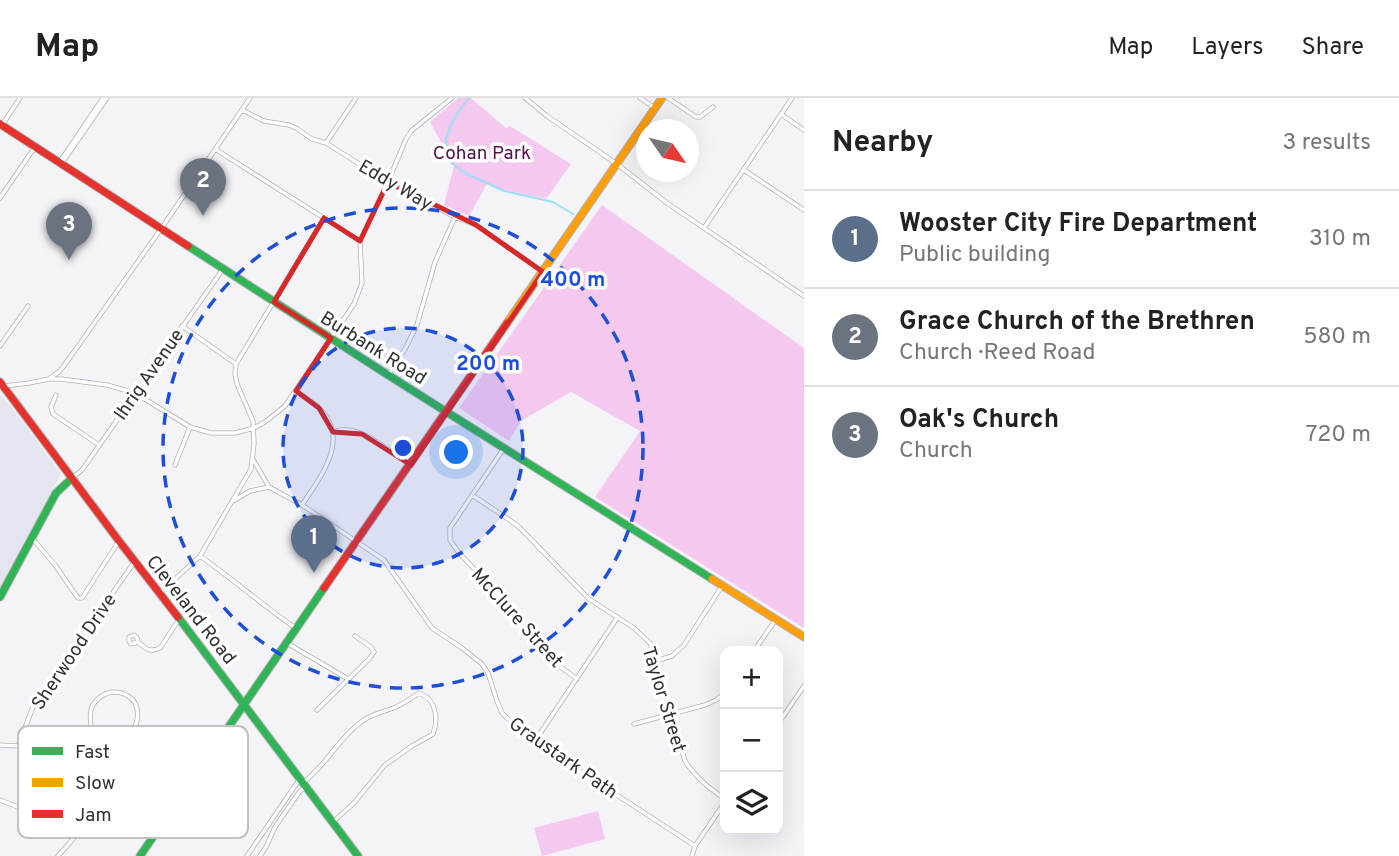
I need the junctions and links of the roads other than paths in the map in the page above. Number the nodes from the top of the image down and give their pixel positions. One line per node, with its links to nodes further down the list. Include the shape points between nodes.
1 (20, 98): 15 (street)
2 (105, 98): 20 (street)
3 (250, 98): 13 (street)
4 (356, 98): 17 (street)
5 (452, 98): 23 (street, via 411,131)
6 (525, 98): 21 (street)
7 (640, 98): 12 (street)
8 (662, 98): 12 (main road)
9 (668, 98): 11 (street, via 696,117)
10 (792, 98): 14 (street)
11 (713, 107)
12 (655, 108): 21 (main road)
13 (242, 110): 17 (street, Eddy Way); 19 (street)
14 (782, 115): 16 (street); 22 (street)
15 (1, 125): 18 (main road, Burbank Road)
16 (804, 130)
17 (326, 143): 23 (street, Eddy Way)
18 (35, 147): 20 (main road, Burbank Road); 24 (street)
19 (215, 149): 26 (street); 29 (street)
20 (60, 164): 29 (main road, Burbank Road)
21 (617, 164): 28 (street); 32 (main road)
22 (744, 170): 25 (street); 28 (street)
23 (388, 182): 27 (street, Eddy Way); 30 (street)
24 (0, 198)
25 (804, 210)
26 (324, 218): 30 (street); 34 (street)
27 (455, 218): 32 (street, Eddy Way, via 476,225); 40 (street, via 435,262 417,325)
28 (704, 228): 33 (street)
29 (160, 229): 31 (main road, Burbank Road); 41 (street, via 62,368)
30 (360, 241): 37 (street, via 362,283)
31 (223, 269): 34 (main road, Burbank Road); 36 (street, Ihrig Avenue)
32 (543, 272): 46 (main road)
33 (804, 296)
34 (274, 302): 37 (main road, Burbank Road); 39 (street)
35 (28, 306): 38 (street)
36 (182, 327): 39 (street); 44 (street, Ihrig Avenue)
37 (331, 338): 40 (main road, Burbank Road); 43 (street)
38 (0, 346)
39 (236, 364): 48 (street, via 237,384)
40 (388, 375): 46 (main road, Burbank Road)
41 (49, 379): 42 (street); 44 (street, via 75,379)
42 (1, 384): 55 (main road, Cleveland Road)
43 (296, 391): 48 (street, via 281,410); 49 (street, via 319,408)
44 (135, 393): 47 (street); 50 (street, Ihrig Avenue)
45 (56, 396): 50 (street, via 53,414)
46 (448, 411): 51 (main road, Burbank Road); 53 (main road)
47 (190, 428): 48 (street, via 220,434); 54 (street)
48 (254, 428): 52 (street)
49 (333, 432): 53 (street, via 362,434); 59 (street, via 325,469)
50 (99, 445): 55 (street, Ihrig Avenue)
51 (504, 447): 57 (street, McClure Street); 65 (main road, Burbank Road)
52 (253, 459): 56 (street); 58 (street)
53 (411, 464): 62 (main road)
54 (175, 465)
55 (72, 478): 60 (main road, via 56,493); 61 (main road, Cleveland Road)
56 (269, 487): 58 (street); 59 (street, Graustark Path)
57 (472, 495): 68 (street, Taylor Street, via 511,521 589,599); 79 (street, McClure Street, via 450,528 450,541 522,619 555,663)
58 (233, 501): 63 (street)
59 (302, 505): 62 (street, Graustark Path)
60 (32, 538): 61 (street, via 78,598); 67 (main road)
61 (119, 541): 64 (main road, Cleveland Road)
62 (358, 541): 71 (main road); 91 (street, Graustark Path, via 388,564 432,628 482,664 502,713)
63 (200, 556): 66 (street); 71 (street)
64 (135, 561): 66 (main road, Cleveland Road); 87 (street, Sherwood Drive, via 33,707)
65 (722, 586): 70 (main road, Burbank Road); 77 (street, via 684,645 672,656)
66 (160, 593): 69 (main road, Cleveland Road)
67 (0, 597)
68 (617, 618): 77 (street, Taylor Street, via 646,637); 79 (street)
69 (179, 619): 74 (street, via 156,650); 82 (main road, Cleveland Road)
70 (776, 619): 73 (main road, Burbank Road); 76 (street)
71 (297, 629): 75 (main road)
72 (355, 636): 78 (street, via 374,652)
73 (804, 637)
74 (138, 642)
75 (287, 643): 78 (street); 82 (main road)
76 (757, 646)
77 (656, 661): 84 (street, Taylor Street)
78 (348, 679): 83 (street)
79 (577, 679): 91 (street)
80 (804, 686): 85 (street)
81 (720, 697): 84 (street)
82 (244, 704): 90 (main road); 94 (main road, Cleveland Road)
83 (317, 710)
84 (671, 715): 86 (street); 95 (street, Taylor Street, via 692,773)
85 (783, 717)
86 (634, 724)
87 (26, 726)
88 (92, 726): 89 (street, via 90,708 95,701 120,692 133,700 138,714)
89 (134, 726)
90 (229, 726)
91 (537, 739): 104 (street, Graustark Path)
92 (0, 745): 93 (street)
93 (18, 746)
94 (303, 783): 99 (street); 100 (street); 101 (main road, Cleveland Road); 101 (street, via 362,721 419,693 433,703 433,734 385,765)
95 (720, 797)
96 (0, 800): 97 (street)
97 (18, 807)
98 (720, 808): 104 (street)
99 (278, 812): 100 (street); 107 (street)
100 (283, 816): 108 (street)
101 (333, 822): 109 (main road, Cleveland Road)
102 (74, 838): 105 (street)
103 (153, 838): 106 (main road)
104 (695, 846): 110 (street)
105 (58, 856)
106 (140, 856)
107 (247, 856)
108 (260, 856)
109 (358, 856)
110 (692, 856)

